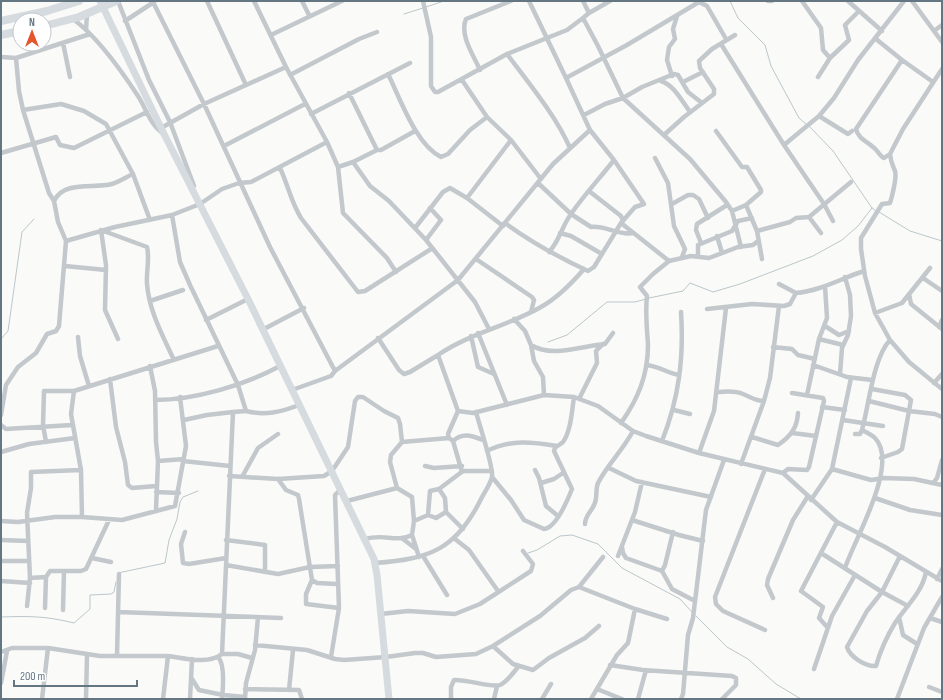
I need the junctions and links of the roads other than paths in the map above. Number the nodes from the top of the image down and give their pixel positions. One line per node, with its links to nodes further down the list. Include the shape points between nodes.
1 (79, 1): 21 (highway)
2 (100, 1): 84 (main road)
3 (117, 1): 23 (highway); 29 (street)
4 (207, 1): 68 (street)
5 (254, 1): 38 (street)
6 (302, 1): 25 (street)
7 (342, 1): 25 (street)
8 (423, 1): 64 (street, via 432,45 432,88 438,92)
9 (511, 1): 56 (street, via 466,19 463,25)
10 (529, 1): 41 (street)
11 (583, 1): 24 (street)
12 (610, 1): 24 (street)
13 (699, 1): 26 (street); 42 (street, via 707,6)
14 (768, 1): 15 (street)
15 (772, 1)
16 (802, 1): 51 (street, via 821,28 823,50)
17 (848, 1): 22 (street)
18 (904, 1): 33 (street)
19 (912, 1): 34 (street)
20 (154, 2): 29 (street); 72 (street)
21 (66, 4): 30 (highway)
22 (859, 11): 33 (street); 51 (street, via 846,25 848,40)
23 (87, 13): 27 (highway); 35 (street)
24 (589, 13): 28 (street)
25 (309, 15): 38 (street)
26 (677, 15): 50 (street); 60 (street, via 673,29 675,39 667,51 668,68)
27 (72, 18): 31 (highway); 35 (street)
28 (583, 18): 41 (street, via 567,30); 50 (street)
29 (125, 20): 81 (street)
30 (1, 21)
31 (52, 24)
32 (942, 25): 34 (street)
33 (882, 31): 43 (street)
34 (934, 31): 44 (street)
35 (88, 32): 45 (street); 75 (street, via 124,75)
36 (377, 32): 59 (street)
37 (12, 33): 39 (highway)
38 (271, 34): 54 (street)
39 (1, 35)
40 (735, 35): 42 (street)
41 (547, 39): 47 (street); 63 (street)
42 (726, 39): 46 (street)
43 (876, 39): 52 (street); 79 (street)
44 (942, 42)
45 (63, 43): 49 (street); 61 (street)
46 (721, 44): 57 (street, via 704,55 700,61); 92 (street)
47 (507, 54): 56 (street); 94 (street)
48 (1, 57): 49 (street)
49 (16, 58): 74 (street)
50 (603, 58): 63 (street); 70 (street)
51 (830, 58): 62 (street)
52 (902, 60): 67 (street); 97 (street, via 856,128 857,133 874,147 881,157)
53 (410, 63): 58 (street)
54 (286, 67): 59 (street); 68 (street)
55 (942, 68): 67 (street)
56 (480, 70): 64 (street)
57 (703, 72): 66 (street); 71 (street, via 714,92)
58 (388, 74): 69 (street); 85 (street)
59 (290, 75): 73 (street)
60 (672, 76): 65 (street); 66 (street, via 678,75)
61 (70, 77)
62 (818, 77)
63 (566, 78): 78 (street)
64 (462, 80): 80 (street)
65 (659, 80): 70 (street); 76 (street, via 675,91)
66 (683, 82): 71 (street, via 688,92)
67 (933, 82): 97 (street, via 903,128)
68 (246, 85): 72 (street)
69 (349, 93): 77 (street); 95 (street)
70 (623, 98): 78 (street); 88 (street)
71 (702, 103): 76 (street)
72 (204, 104): 81 (street); 93 (street)
73 (305, 104): 77 (street); 93 (street)
74 (23, 110): 82 (street, via 68,105 106,124); 91 (street)
75 (147, 112): 82 (street); 84 (street, via 153,125)
76 (690, 112): 88 (street)
77 (311, 114): 90 (street)
78 (584, 115): 83 (street)
79 (819, 116): 87 (street, via 848,134); 92 (street)
80 (487, 117): 85 (street, via 470,130 448,154 441,157); 89 (street)
81 (170, 122): 84 (street); 110 (street)
82 (110, 130): 91 (street, via 74,148 60,145 56,137); 103 (street)
83 (590, 130): 94 (street); 99 (street)
84 (162, 131): 110 (main road)
85 (415, 131): 95 (street)
86 (716, 131): 114 (street, via 742,167 747,167 761,190)
87 (852, 131)
88 (664, 135): 113 (street, via 690,159)
89 (511, 140): 104 (street); 108 (street)
90 (327, 142): 101 (street); 102 (street)
91 (32, 143): 96 (street); 109 (street, via 49,193)
92 (784, 145): 112 (street)
93 (224, 146): 106 (street)
94 (570, 148): 104 (street)
95 (377, 150): 100 (street)
96 (1, 153)
97 (890, 154): 153 (street, via 891,167 895,172 891,200 890,203 882,204 862,236)
98 (655, 158): 111 (street, via 668,184)
99 (614, 160): 107 (street); 124 (street, via 644,204 635,207)
100 (353, 162): 101 (street); 127 (street, via 370,186)
101 (338, 167): 154 (street, via 343,213 387,258)
102 (280, 168): 106 (street, via 251,182); 154 (street, via 294,207 355,290 361,292)
103 (133, 174): 109 (street, via 114,183 69,188 58,194); 122 (street)
104 (540, 181): 117 (street); 126 (street)
105 (851, 182): 112 (street)
106 (240, 184): 110 (street, via 222,189); 169 (street, via 270,247)
107 (589, 191): 117 (street); 124 (street, via 621,216)
108 (467, 198): 115 (street, via 453,189 446,189); 126 (street)
109 (54, 200): 137 (street, via 58,222)
110 (201, 203): 118 (street); 164 (main road)
111 (672, 204): 120 (street, via 693,195 699,199); 145 (street, via 674,226 685,249)
112 (824, 204): 119 (street); 123 (street)
113 (727, 205): 116 (street); 120 (street)
114 (746, 205): 116 (street); 121 (street)
115 (430, 208): 127 (street); 135 (street, via 441,220)
116 (732, 211): 125 (street)
117 (571, 214): 129 (street, via 591,227); 132 (street)
118 (172, 215): 122 (street); 176 (street, via 180,262)
119 (809, 217): 130 (street, via 796,218); 131 (street)
120 (708, 218): 138 (street, via 696,226)
121 (752, 218): 125 (street); 130 (street)
122 (150, 220): 128 (street)
123 (833, 221)
124 (622, 222): 129 (street); 133 (street)
125 (735, 224): 134 (street, via 732,230); 139 (street)
126 (504, 225): 141 (street); 146 (street)
127 (415, 228): 135 (street)
128 (101, 230): 137 (street); 152 (street); 165 (street, via 147,246 147,283)
129 (616, 231): 133 (street); 143 (street)
130 (756, 231): 136 (street)
131 (821, 232)
132 (560, 233): 141 (street, via 556,245); 143 (street, via 571,236)
133 (633, 233): 148 (street)
134 (718, 236): 138 (street); 142 (street)
135 (426, 240): 140 (street)
136 (758, 240): 139 (street, via 753,245); 147 (street)
137 (66, 241): 149 (street)
138 (701, 243): 144 (street, via 697,247)
139 (741, 247): 142 (street)
140 (431, 249): 154 (street); 157 (street)
141 (549, 252): 151 (street)
142 (722, 253): 144 (street, via 709,258)
143 (602, 254): 151 (street, via 594,267 588,271)
144 (698, 256): 145 (street)
145 (682, 257): 148 (street)
146 (476, 258): 157 (street); 172 (street, via 532,297 534,300)
147 (762, 259)
148 (669, 261): 199 (street, via 640,288 647,296)
149 (65, 266): 152 (street); 212 (street, via 56,331 47,334 36,353 18,367)
150 (930, 268): 156 (street)
151 (584, 269): 172 (street, via 574,281 542,307)
152 (106, 270): 188 (street, via 105,310)
153 (864, 271): 155 (street); 174 (street)
154 (396, 272)
155 (844, 277): 159 (street); 182 (street, via 850,296)
156 (922, 278): 161 (street); 163 (street)
157 (458, 280): 180 (street, via 475,302); 187 (street)
158 (779, 284): 162 (street)
159 (825, 286): 162 (street); 178 (street)
160 (183, 290): 165 (street)
161 (942, 291)
162 (794, 293): 168 (street, via 790,304)
163 (909, 294): 166 (street); 167 (street)
164 (248, 299): 176 (street); 181 (main road)
165 (150, 301): 198 (street, via 157,324)
166 (902, 303): 167 (street); 174 (street)
167 (911, 304): 179 (street)
168 (779, 306): 170 (street, via 752,304); 195 (street)
169 (304, 308): 181 (street); 203 (street)
170 (726, 308): 171 (street); 219 (street)
171 (707, 309)
172 (531, 312): 175 (street)
173 (681, 312): 207 (street, via 683,344)
174 (875, 313): 190 (street)
175 (514, 319): 180 (street); 192 (street, via 525,331)
176 (206, 320): 194 (street)
177 (942, 320): 179 (street)
178 (825, 326): 182 (street, via 840,335); 189 (street)
179 (941, 328)
180 (489, 329): 183 (street)
181 (262, 330): 202 (main road)
182 (849, 332): 193 (street)
183 (478, 333): 186 (street); 204 (street)
184 (613, 333): 191 (street)
185 (78, 336): 214 (street, via 80,356)
186 (471, 336): 196 (street); 204 (street, via 478,368)
187 (378, 338): 196 (street, via 404,374); 203 (street)
188 (118, 339)
189 (819, 339): 193 (street); 197 (street)
190 (890, 340): 210 (street); 211 (street, via 908,362)
191 (603, 344): 192 (street, via 548,351 539,350); 224 (street, via 596,351 596,363)
192 (531, 345): 221 (street, via 534,361 543,377)
193 (843, 345): 205 (street)
194 (218, 346): 198 (street); 213 (street)
195 (774, 346): 197 (street, via 792,349 798,354); 226 (street)
196 (438, 354): 234 (street)
197 (815, 359): 200 (street)
198 (174, 360): 201 (street)
199 (646, 365): 207 (street, via 655,366 667,374); 244 (street, via 635,404)
200 (813, 365): 205 (street); 222 (street)
201 (150, 366): 209 (street); 225 (street, via 154,379)
202 (280, 366): 213 (street, via 259,378); 217 (main road)
203 (335, 371): 217 (street, via 331,376)
204 (494, 374): 228 (street)
205 (840, 374): 208 (street)
206 (942, 374): 211 (street)
207 (680, 375): 231 (street)
208 (852, 378): 210 (street); 232 (street)
209 (110, 379): 214 (street); 295 (street, via 116,427 128,485 132,488)
210 (872, 380): 215 (street)
211 (934, 383): 216 (street)
212 (4, 385): 240 (street)
213 (238, 385): 223 (street); 233 (street)
214 (89, 386): 218 (street)
215 (872, 389): 227 (street); 235 (street, via 908,396 911,400)
216 (942, 389)
217 (292, 390): 229 (main road)
218 (74, 391): 245 (street); 248 (street, via 44,391)
219 (716, 392): 226 (street, via 732,391 755,401); 266 (street, via 714,411)
220 (792, 393): 222 (street)
221 (544, 395): 224 (street); 228 (street)
222 (807, 395): 230 (street, via 823,398)
223 (180, 398): 225 (street); 242 (street)
224 (577, 398): 244 (street, via 598,406); 263 (street, via 562,443)
225 (155, 400): 271 (street)
226 (764, 401): 256 (street)
227 (869, 401): 235 (street); 246 (street)
228 (507, 404): 237 (street)
229 (299, 405): 233 (street, via 273,413 258,414); 281 (main road)
230 (822, 407): 232 (street); 255 (street)
231 (674, 410): 239 (street); 260 (street)
232 (845, 410): 243 (street)
233 (246, 411): 236 (street)
234 (458, 411): 237 (street); 258 (street, via 448,434)
235 (909, 411): 241 (street, via 929,413); 267 (street, via 902,448)
236 (232, 412): 242 (street); 273 (street)
237 (476, 412): 259 (street)
238 (798, 413): 252 (street)
239 (690, 414)
240 (1, 415)
241 (942, 418)
242 (184, 420): 268 (street, via 186,446)
243 (843, 420): 246 (street); 278 (street)
244 (621, 423): 251 (street)
245 (72, 424): 248 (street); 257 (street)
246 (864, 424): 249 (street); 250 (street)
247 (1, 425): 248 (street, via 6,429)
248 (43, 425): 261 (street)
249 (883, 426)
250 (862, 430): 254 (street, via 860,434); 267 (street, via 875,438 882,451)
251 (633, 431): 260 (street); 276 (street)
252 (792, 433): 255 (street); 256 (street, via 778,445)
253 (278, 434): 287 (street, via 258,448)
254 (855, 434)
255 (816, 436): 285 (street, via 807,470 788,469)
256 (752, 437): 272 (street)
257 (75, 438): 261 (street); 279 (street)
258 (451, 440): 259 (street, via 470,435); 262 (street); 275 (street)
259 (483, 440): 264 (street)
260 (662, 441): 266 (street)
261 (46, 442): 265 (street)
262 (402, 442): 281 (street, via 398,418 363,397 358,397 355,401 348,447); 297 (street, via 391,455 390,462)
263 (557, 446): 264 (street, via 518,442); 284 (street, via 555,455)
264 (487, 451): 282 (street)
265 (1, 452)
266 (699, 453): 269 (street)
267 (882, 458): 290 (street)
268 (183, 460): 271 (street); 273 (street); 300 (street)
269 (724, 460): 272 (street); 301 (street)
270 (942, 460): 292 (street)
271 (158, 461): 295 (street)
272 (741, 464): 277 (street)
273 (230, 466): 286 (street)
274 (425, 466): 275 (street)
275 (462, 466): 283 (street)
276 (609, 468): 291 (street); 317 (street, via 598,483 596,499)
277 (765, 469): 285 (street); 385 (street, via 715,598 716,604 723,611)
278 (832, 469): 290 (street); 302 (street)
279 (81, 470): 310 (street); 315 (street, via 32,471)
280 (535, 470): 293 (street)
281 (332, 471): 289 (street, via 324,476); 296 (main road)
282 (492, 471): 283 (street); 288 (street)
283 (462, 472): 298 (street)
284 (563, 473): 293 (street); 309 (street, via 572,489)
285 (783, 473): 302 (street)
286 (229, 476): 287 (street); 327 (street)
287 (242, 477): 289 (street)
288 (492, 477): 309 (street, via 524,520 547,529); 318 (street, via 472,517)
289 (278, 479): 346 (street, via 286,490 298,495)
290 (879, 480): 292 (street, via 914,479); 303 (street)
291 (642, 482): 301 (street); 313 (street)
292 (934, 482): 294 (street)
293 (541, 483): 309 (street, via 546,506)
294 (942, 484)
295 (156, 486): 299 (street)
296 (341, 488): 304 (main road); 345 (street, via 335,495)
297 (397, 488): 304 (street); 312 (street, via 412,497)
298 (439, 489): 306 (street, via 445,498); 307 (street, via 430,491)
299 (156, 492): 300 (street); 305 (street)
300 (179, 493): 305 (street, via 175,506)
301 (711, 497): 329 (street, via 706,510)
302 (809, 498): 316 (street); 366 (street, via 793,520 768,579 767,585)
303 (875, 498): 308 (street, via 910,510); 321 (street)
304 (347, 501): 323 (main road)
305 (156, 510): 311 (street, via 122,520)
306 (446, 512): 307 (street, via 436,518); 318 (street)
307 (428, 515): 312 (street)
308 (942, 515)
309 (558, 516)
310 (82, 517): 311 (street); 315 (street)
311 (109, 520): 338 (street)
312 (414, 520): 322 (street)
313 (632, 520): 320 (street); 330 (street)
314 (1, 521): 315 (street)
315 (28, 521): 328 (street)
316 (837, 522): 321 (street); 333 (street)
317 (585, 524)
318 (462, 529): 325 (street)
319 (185, 532): 339 (street, via 181,544 183,563)
320 (673, 532): 329 (street); 350 (street)
321 (860, 534): 336 (street); 347 (street)
322 (412, 535): 324 (street); 331 (street)
323 (365, 539): 324 (street, via 375,535); 343 (main road)
324 (403, 539): 331 (street)
325 (455, 539): 334 (street); 362 (street, via 469,550)
326 (1, 540): 328 (street)
327 (226, 540): 339 (street); 351 (street, via 265,545)
328 (28, 541): 341 (street)
329 (703, 541): 367 (street)
330 (622, 547): 335 (street); 350 (street, via 626,558)
331 (418, 550): 334 (street)
332 (523, 551): 362 (street, via 533,564 531,571)
333 (821, 553): 347 (street); 384 (street, via 801,591 823,607 820,618)
334 (421, 556): 343 (street); 364 (street)
335 (618, 556)
336 (900, 556): 352 (street); 363 (street)
337 (603, 557): 361 (street)
338 (92, 558): 342 (street); 349 (street, via 84,570)
339 (226, 558): 344 (street)
340 (1, 560): 341 (street)
341 (29, 561): 356 (street)
342 (111, 562)
343 (375, 563): 375 (main road)
344 (226, 565): 351 (street); 376 (street)
345 (338, 566): 346 (street); 360 (street)
346 (310, 567): 351 (street, via 289,573); 357 (street)
347 (845, 568): 354 (street)
348 (942, 569): 358 (street)
349 (64, 571): 355 (street, via 50,572); 373 (street)
350 (662, 571): 367 (street, via 672,589)
351 (265, 572)
352 (926, 572): 358 (street); 369 (street, via 920,589)
353 (120, 574): 374 (street)
354 (855, 575): 363 (street); 384 (street, via 837,605)
355 (46, 577): 356 (street); 370 (street)
356 (30, 580): 359 (street); 368 (street)
357 (312, 580): 360 (street, via 317,583); 371 (street, via 306,594 306,604)
358 (940, 580)
359 (1, 581)
360 (337, 584): 371 (street)
361 (579, 587): 372 (street); 388 (street, via 571,590 540,616)
362 (498, 591): 375 (street, via 480,604 454,614 408,611)
363 (882, 592): 369 (street); 378 (street, via 853,635 848,647 849,653 862,662 876,666)
364 (447, 595)
365 (942, 597): 380 (street)
366 (772, 598)
367 (695, 601): 405 (street, via 688,635)
368 (27, 606)
369 (908, 606): 378 (street)
370 (44, 608)
371 (339, 608): 397 (street)
372 (635, 609): 381 (street); 401 (street, via 628,643)
373 (63, 610)
374 (118, 612): 376 (street); 394 (street)
375 (381, 614): 398 (main road)
376 (224, 615): 377 (street); 395 (street)
377 (258, 617): 379 (street); 387 (street)
378 (899, 617): 386 (street, via 904,635)
379 (280, 618)
380 (930, 618): 382 (street); 386 (street)
381 (667, 619)
382 (942, 622)
383 (599, 626): 402 (street, via 533,670)
384 (828, 628): 403 (street)
385 (765, 630)
386 (917, 644): 431 (street)
387 (255, 645): 390 (street); 399 (street)
388 (493, 646): 398 (street, via 476,654 436,657 415,653); 402 (street)
389 (48, 648): 391 (street, via 12,648); 393 (street); 417 (street)
390 (293, 650): 397 (street, via 308,650); 413 (street)
391 (7, 651): 392 (street); 407 (street)
392 (1, 652)
393 (87, 654): 394 (street); 418 (street)
394 (117, 655): 396 (street)
395 (220, 655): 399 (street, via 238,654); 400 (street, via 212,659); 415 (street)
396 (168, 656): 400 (street); 419 (street)
397 (330, 657): 398 (street, via 344,660)
398 (386, 657): 422 (main road)
399 (252, 658): 411 (street)
400 (192, 659): 406 (street)
401 (610, 665): 404 (street); 412 (street)
402 (518, 667): 409 (street)
403 (814, 669)
404 (646, 670): 405 (street); 428 (street)
405 (685, 673): 429 (street); 430 (street, via 736,678 736,686)
406 (192, 679): 415 (street, via 199,690); 420 (street)
407 (1, 683)
408 (551, 684): 425 (street)
409 (497, 686): 423 (street, via 463,679 454,680); 424 (street)
410 (930, 687): 414 (street)
411 (246, 689): 413 (street); 416 (street)
412 (597, 689): 426 (street); 427 (street)
413 (289, 690): 421 (street, via 299,690)
414 (942, 692)
415 (222, 697): 416 (street)
416 (245, 698)
417 (42, 699)
418 (86, 699)
419 (163, 699)
420 (190, 699)
421 (302, 699)
422 (389, 699)
423 (451, 699)
424 (494, 699)
425 (542, 699)
426 (591, 699)
427 (622, 699)
428 (638, 699)
429 (681, 699)
430 (722, 699)
431 (897, 699)

